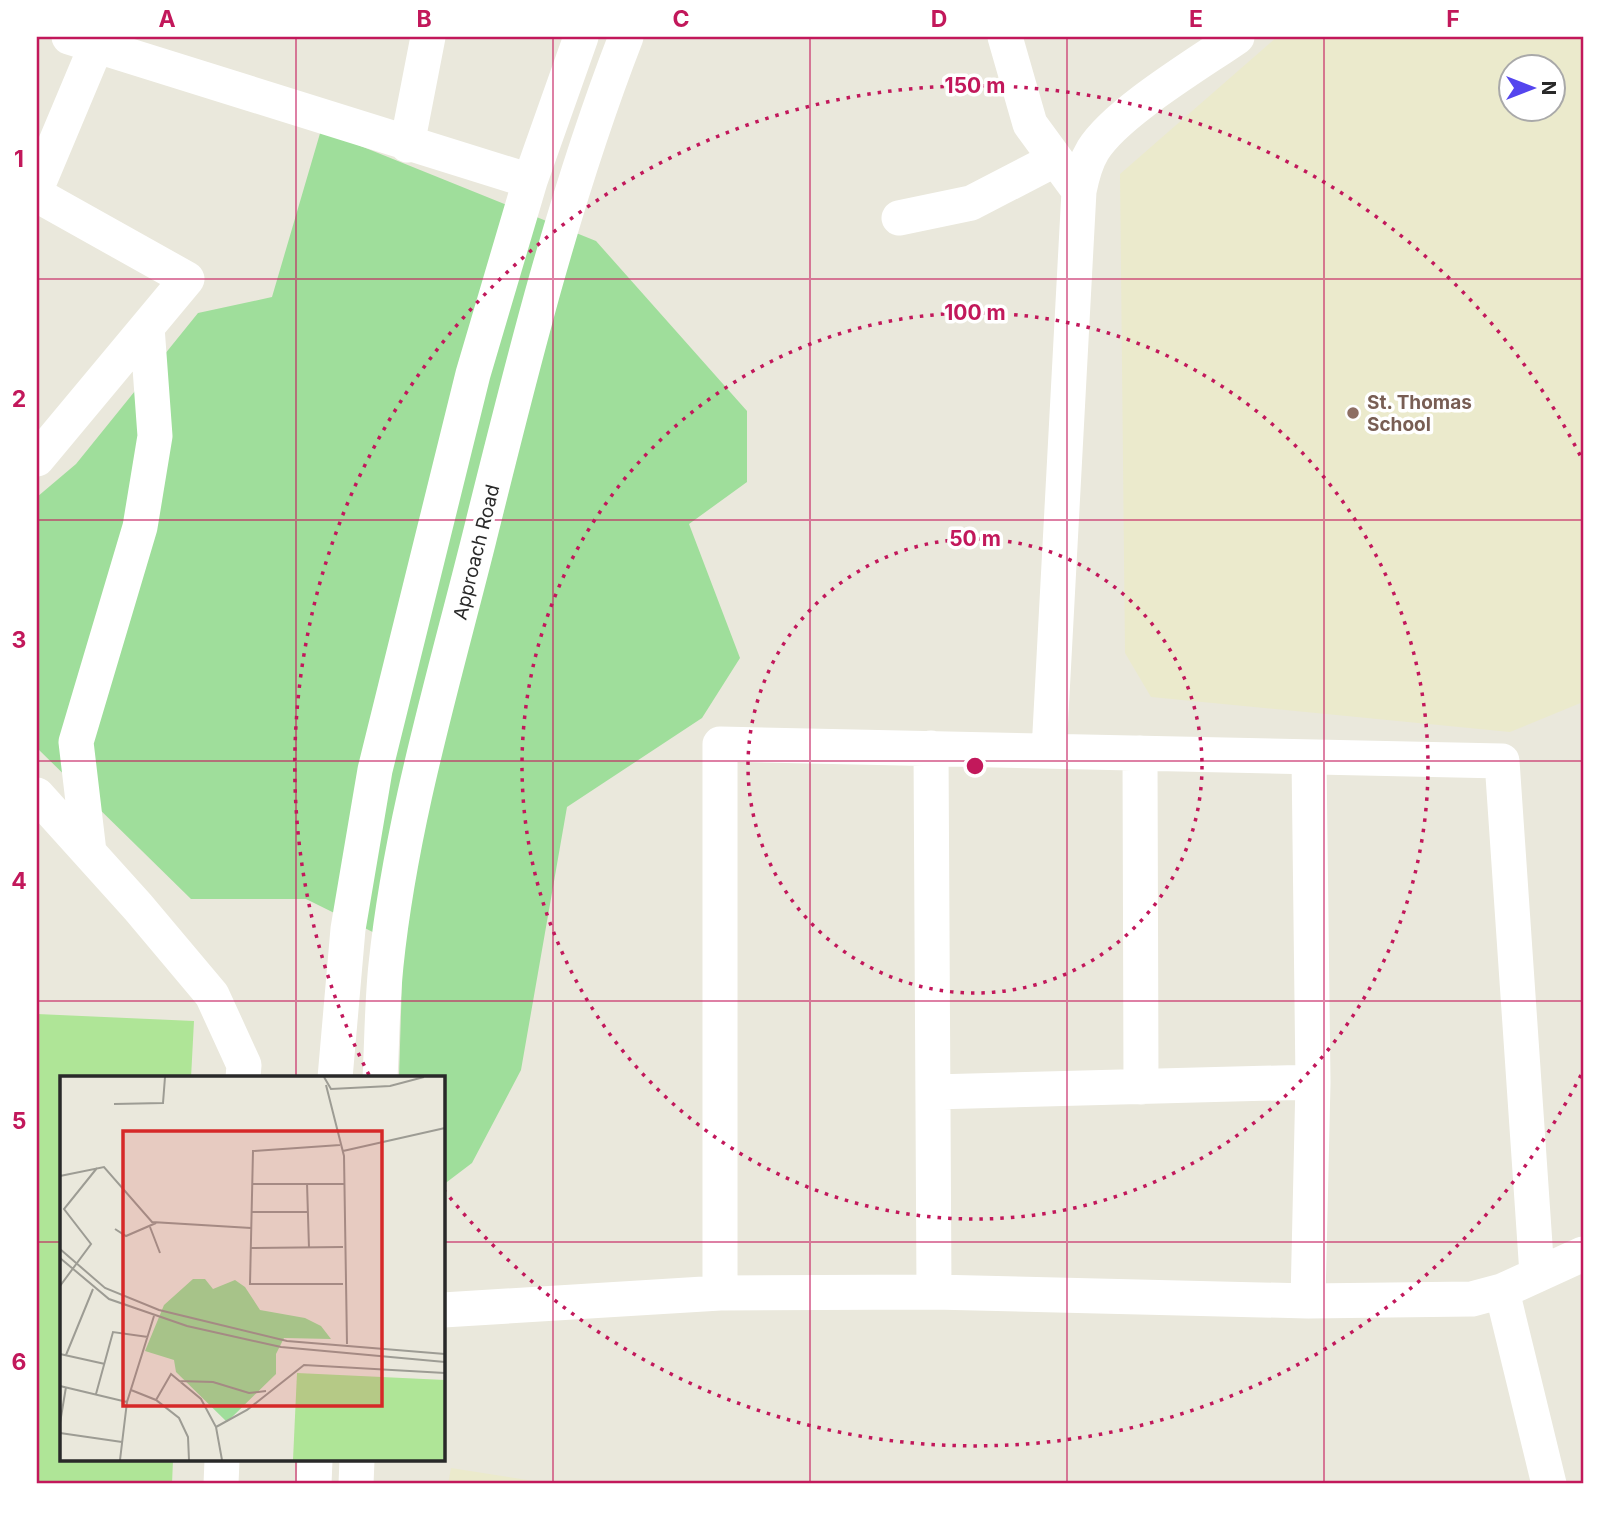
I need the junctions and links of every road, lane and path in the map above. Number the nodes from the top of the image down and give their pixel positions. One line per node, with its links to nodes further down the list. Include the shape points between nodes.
1 (428, 37): 7 (street)
2 (581, 37): 9 (street)
3 (626, 37): 24 (street, Approach Road, via 566,210 435,715 402,859 386,966)
4 (1005, 37): 8 (street, via 1030,124)
5 (1237, 37): 11 (street, via 1102,138 1084,169)
6 (83, 40): 7 (street); 10 (street)
7 (407, 145): 9 (street)
8 (1054, 160): 11 (street); 13 (street, via 971,203)
9 (530, 181): 23 (street, via 473,374 375,770 348,929)
10 (37, 187)
11 (1079, 191): 17 (street)
12 (37, 195): 14 (street, via 187,279)
13 (899, 218)
14 (148, 327): 15 (street); 21 (street, via 155,436 143,514 76,742)
15 (37, 459)
16 (931, 748): 17 (street); 27 (street); 32 (street, via 720,744)
17 (1049, 751): 18 (street)
18 (1140, 753): 19 (street); 26 (street)
19 (1309, 757): 25 (street); 29 (street, via 1502,761)
20 (37, 794): 21 (street)
21 (89, 852): 22 (street, via 212,995 244,1065)
22 (243, 1076)
23 (335, 1076)
24 (380, 1076)
25 (1313, 1082): 26 (street); 33 (street)
26 (1141, 1087): 27 (street)
27 (933, 1092): 31 (street)
28 (1583, 1254): 29 (street)
29 (1537, 1274): 30 (street)
30 (1503, 1291): 33 (street, via 1472,1299); 41 (street)
31 (934, 1292): 32 (street); 33 (street)
32 (720, 1293): 34 (street)
33 (1308, 1301)
34 (444, 1310)
35 (222, 1462): 38 (street)
36 (315, 1462): 39 (street)
37 (357, 1462): 40 (street)
38 (221, 1484)
39 (314, 1484)
40 (356, 1484)
41 (1549, 1484)

